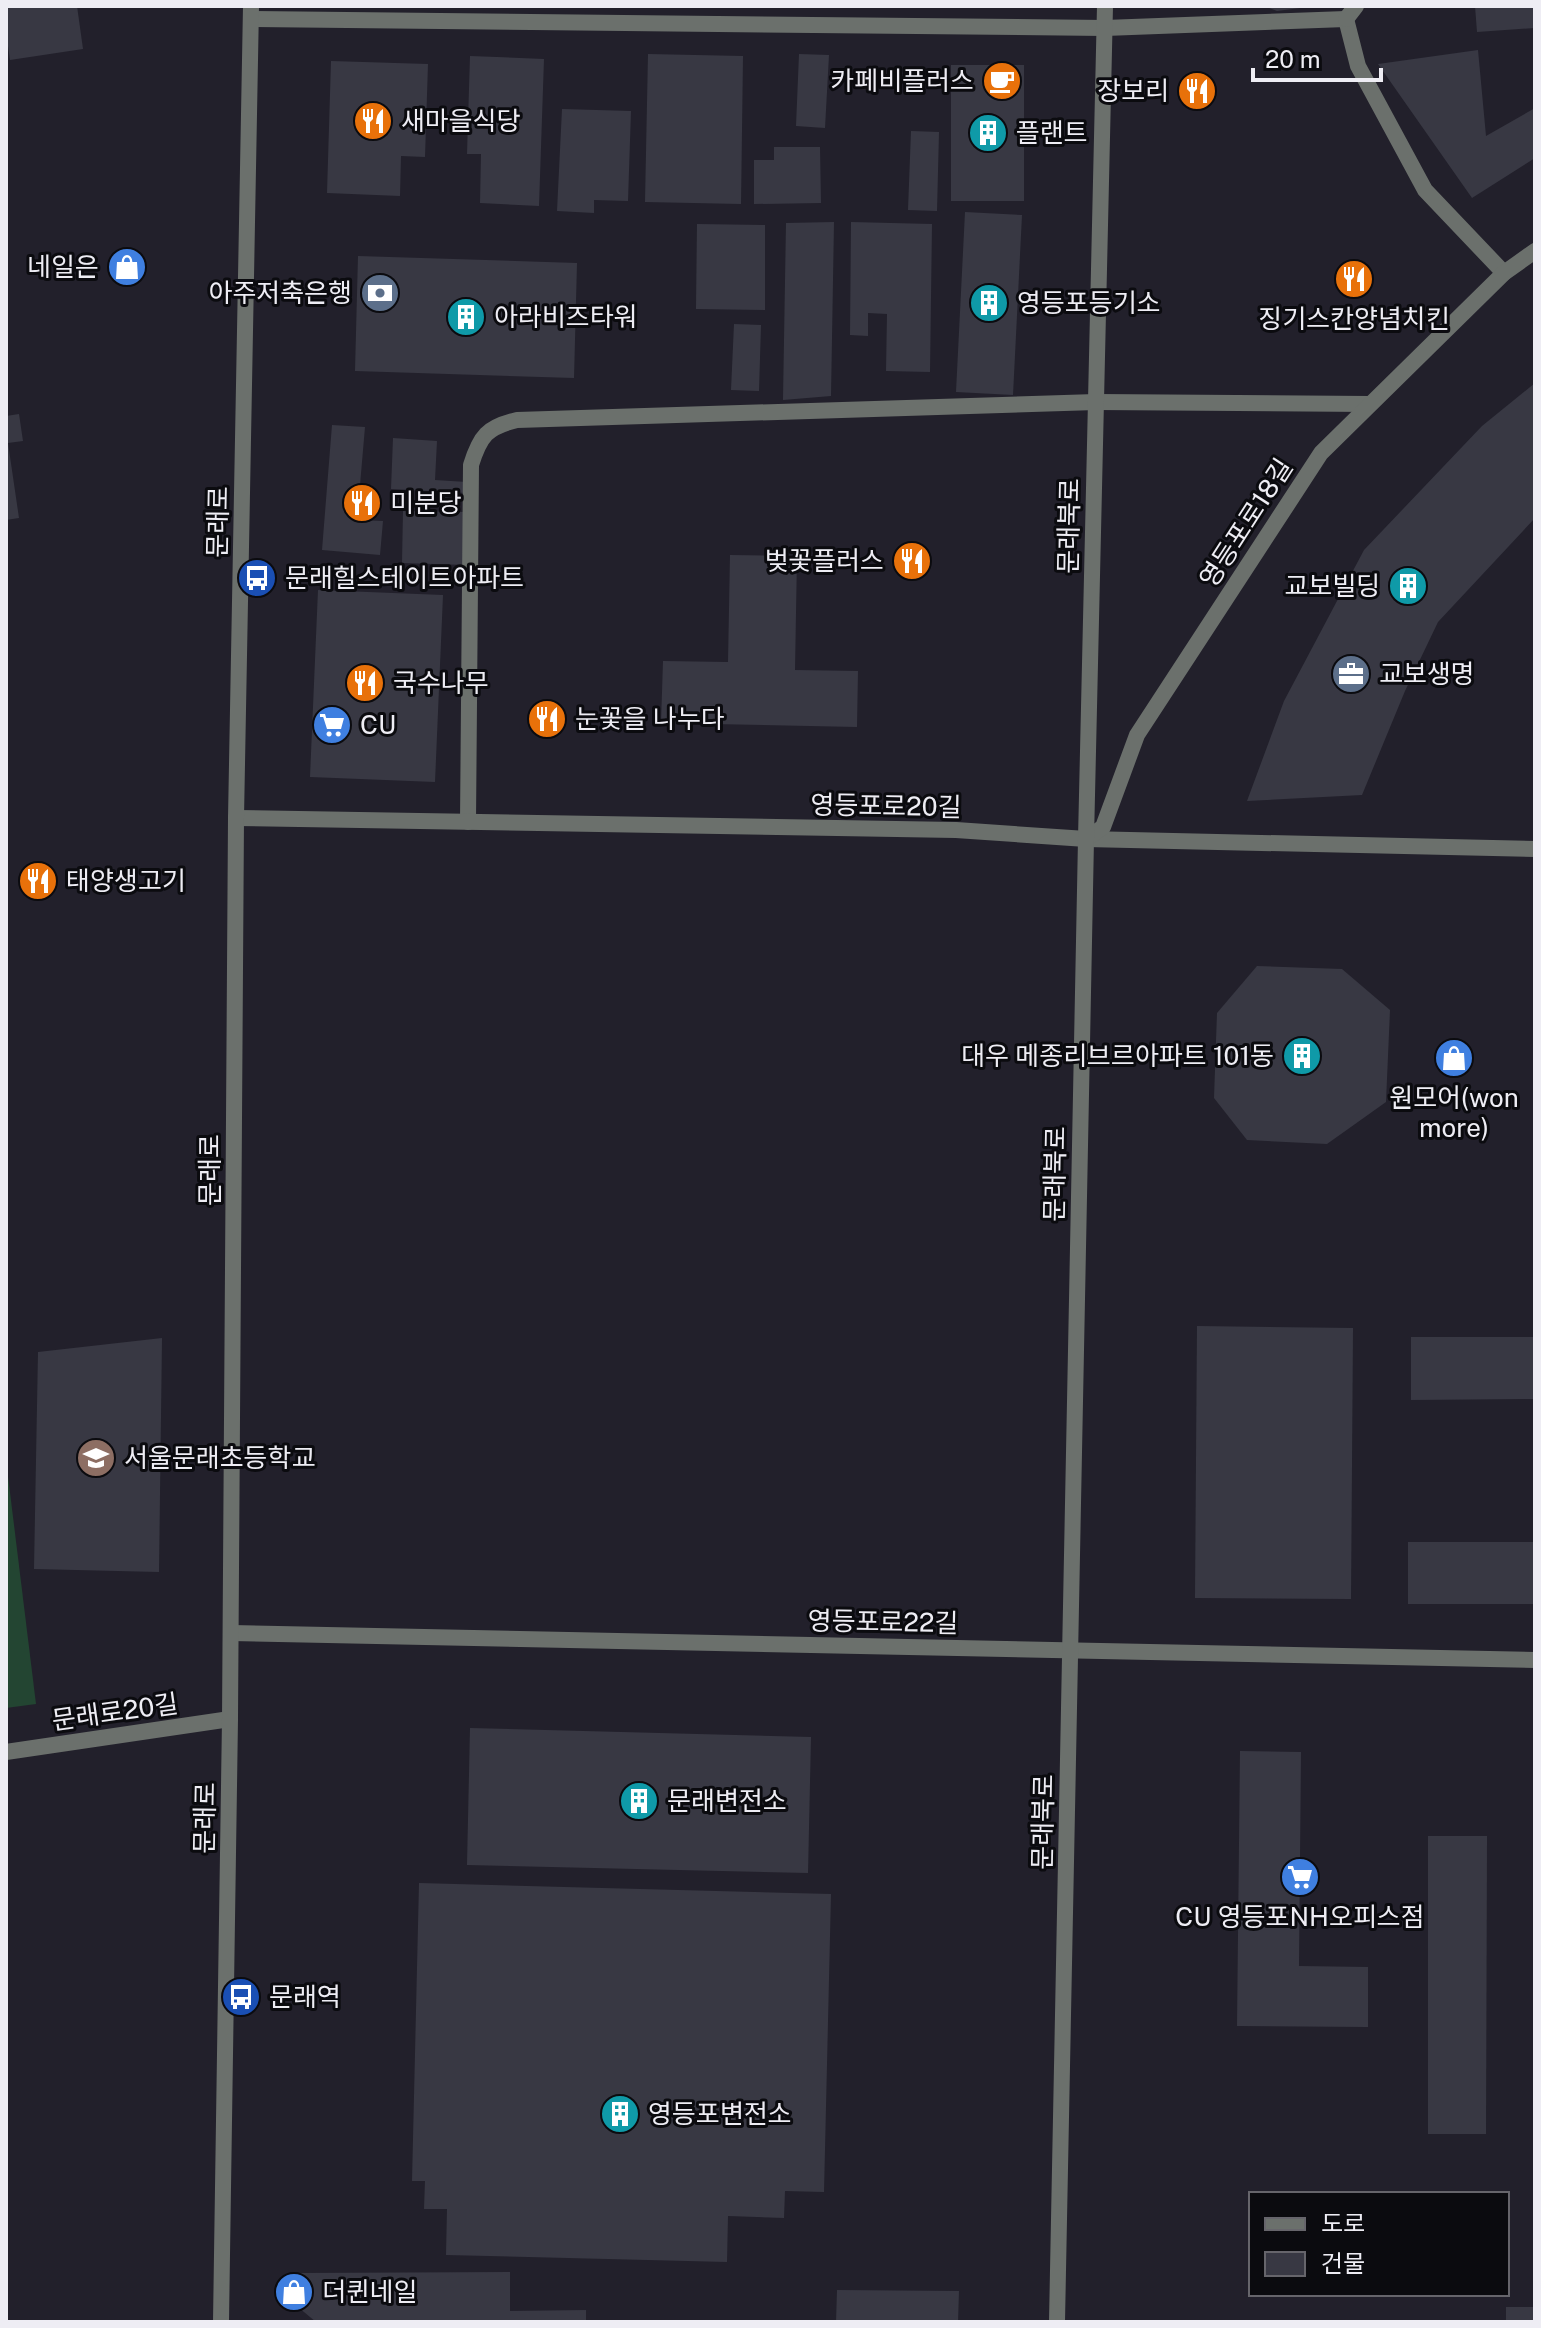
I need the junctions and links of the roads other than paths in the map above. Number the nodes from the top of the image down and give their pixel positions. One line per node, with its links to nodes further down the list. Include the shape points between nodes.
1 (1105, 6): 4 (street, 문래북로)
2 (251, 12): 4 (street, 문래로); 9 (street, 문래로)
3 (1351, 12): 4 (street); 6 (street, via 1358,66 1425,190)
4 (1105, 28): 7 (street, 문래북로)
5 (1535, 251): 6 (street, 영등포로18길)
6 (1504, 273): 8 (street, 영등포로18길)
7 (1096, 402): 8 (street); 10 (street, via 517,420 486,432 471,465); 11 (street, 문래북로)
8 (1370, 404): 11 (street, 영등포로18길, via 1321,453 1261,542 1137,735 1103,827)
9 (236, 818): 10 (street, 영등포로20길); 13 (street, 문래로)
10 (468, 822): 11 (street, 영등포로20길, via 956,830)
11 (1086, 839): 12 (street, 영등포로20길); 14 (street, 문래북로)
12 (1535, 849)
13 (231, 1633): 14 (street, 영등포로22길); 16 (street, 문래로)
14 (1070, 1650): 15 (street, 영등포로22길); 19 (street, 문래북로)
15 (1535, 1660)
16 (230, 1719): 17 (street, 문래로20길); 18 (street, 문래로)
17 (6, 1752)
18 (221, 2322)
19 (1057, 2322)

